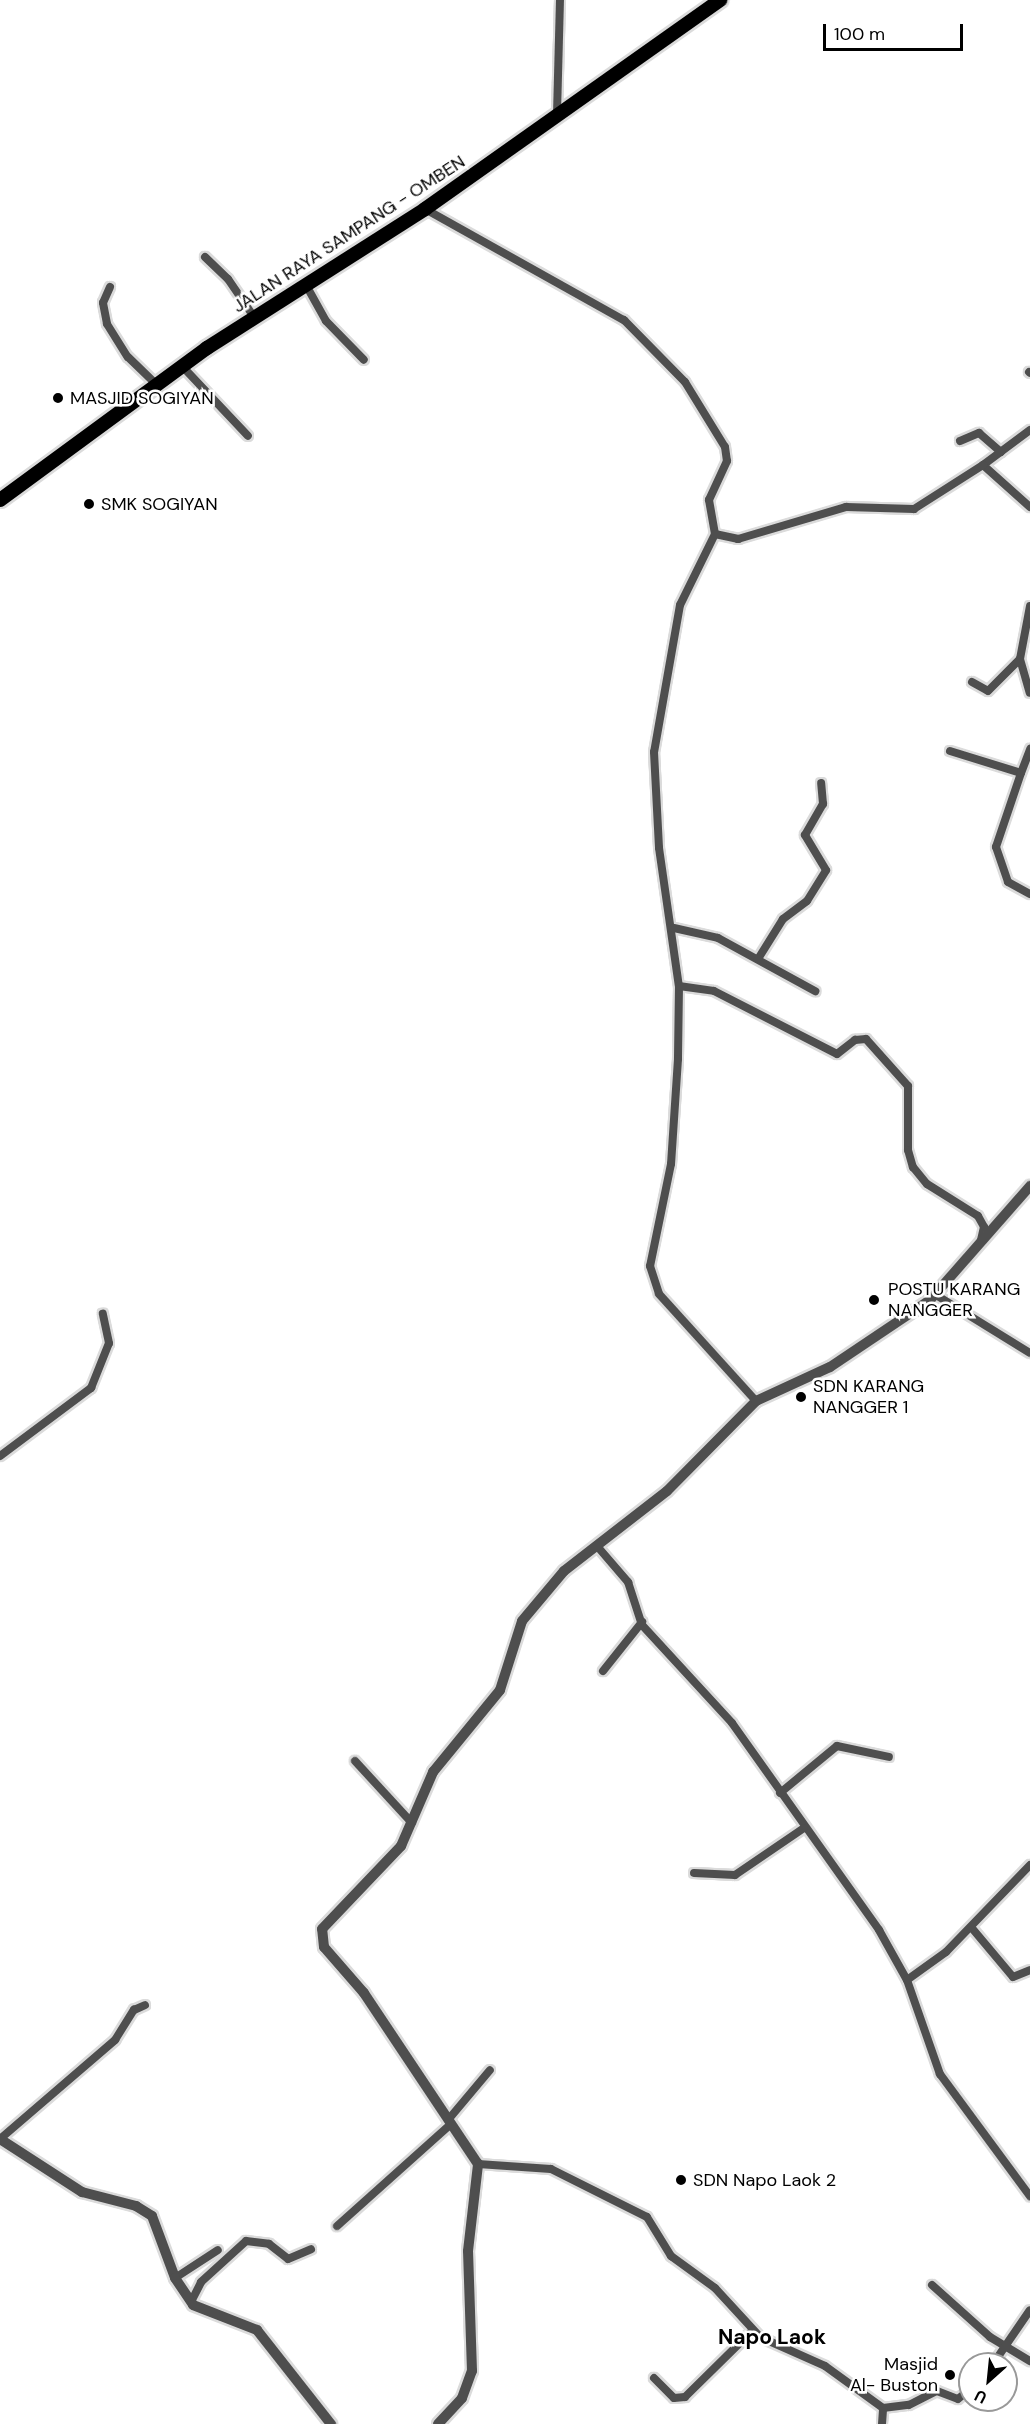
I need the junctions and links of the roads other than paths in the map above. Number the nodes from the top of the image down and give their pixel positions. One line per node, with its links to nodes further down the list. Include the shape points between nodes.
1 (560, 0): 3 (street)
2 (720, 0): 3 (main road, JALAN RAYA SAMPANG - OMBEN)
3 (557, 114): 4 (main road, JALAN RAYA SAMPANG - OMBEN)
4 (425, 209): 6 (main road, JALAN RAYA SAMPANG - OMBEN); 19 (street, via 613,312 685,382 716,427 727,456 709,500)
5 (205, 257): 8 (street, via 228,279)
6 (306, 285): 8 (main road, JALAN RAYA SAMPANG - OMBEN); 9 (street, via 326,321)
7 (110, 287): 11 (street, via 103,303 107,324 128,357)
8 (254, 317): 10 (main road, JALAN RAYA SAMPANG - OMBEN)
9 (364, 360)
10 (182, 366): 11 (main road, JALAN RAYA SAMPANG - OMBEN); 13 (street)
11 (156, 384): 17 (main road, JALAN RAYA SAMPANG - OMBEN)
12 (1030, 430): 15 (street)
13 (248, 436)
14 (960, 441): 15 (street, via 981,434)
15 (1001, 452): 16 (street)
16 (983, 465): 18 (street); 19 (street, via 914,509 846,507 738,539)
17 (0, 500)
18 (1030, 507)
19 (715, 534): 29 (street, via 680,605 654,753 659,848)
20 (1030, 606): 21 (street)
21 (1020, 659): 22 (street, via 988,691); 23 (street)
22 (972, 682)
23 (1030, 693)
24 (1030, 749): 26 (street)
25 (950, 751): 26 (street)
26 (1021, 773): 28 (street, via 996,847 1008,882)
27 (821, 783): 30 (street, via 823,804 805,835 826,870 807,901 783,919)
28 (1030, 894)
29 (674, 928): 30 (street, via 718,938); 31 (street)
30 (758, 959): 32 (street)
31 (679, 986): 34 (street, via 714,991 837,1054 855,1040 866,1039 908,1086 908,1150 913,1167 927,1184 978,1216 984,1227); 38 (street, via 671,1164 651,1277 666,1302)
32 (815, 991)
33 (1030, 1186): 34 (street)
34 (981, 1240): 35 (street)
35 (936, 1295): 37 (street); 38 (street, via 830,1367)
36 (103, 1314): 39 (street, via 109,1343 91,1388)
37 (1030, 1353)
38 (756, 1401): 40 (street, via 667,1491)
39 (0, 1456)
40 (597, 1546): 41 (street, via 628,1582); 46 (street, via 564,1571 529,1610 500,1690 433,1772)
41 (642, 1623): 42 (street); 45 (street, via 732,1723)
42 (603, 1671)
43 (889, 1756): 45 (street, via 837,1746)
44 (356, 1761): 46 (street)
45 (780, 1793): 47 (street)
46 (412, 1823): 55 (street, via 394,1855 333,1913 321,1939)
47 (804, 1828): 49 (street, via 735,1875); 52 (street, via 879,1930)
48 (1030, 1865): 50 (street)
49 (694, 1873)
50 (971, 1927): 51 (street, via 1013,1977); 52 (street)
51 (1030, 1970)
52 (907, 1980): 58 (street, via 940,2074)
53 (145, 2005): 56 (street, via 134,2010 115,2040)
54 (490, 2070): 55 (street)
55 (450, 2122): 57 (street); 59 (street)
56 (0, 2139): 62 (street, via 82,2192 147,2212 157,2224)
57 (478, 2164): 66 (street, via 550,2169 646,2217 671,2256 715,2288); 74 (street, via 468,2251 472,2371 462,2398)
58 (1030, 2196)
59 (337, 2226)
60 (311, 2249): 64 (street, via 288,2259 269,2244 246,2241 201,2282)
61 (218, 2250): 62 (street)
62 (175, 2278): 64 (street)
63 (932, 2285): 67 (street)
64 (191, 2302): 73 (street, via 257,2330)
65 (1030, 2310): 67 (street)
66 (753, 2330): 70 (street, via 685,2397 674,2398); 72 (street, via 778,2348 825,2366)
67 (1008, 2348): 68 (street); 69 (street)
68 (1004, 2352)
69 (1030, 2361)
70 (654, 2378)
71 (958, 2399): 72 (street, via 937,2391 909,2405)
72 (883, 2408): 75 (street)
73 (331, 2424)
74 (438, 2424)
75 (882, 2424)

